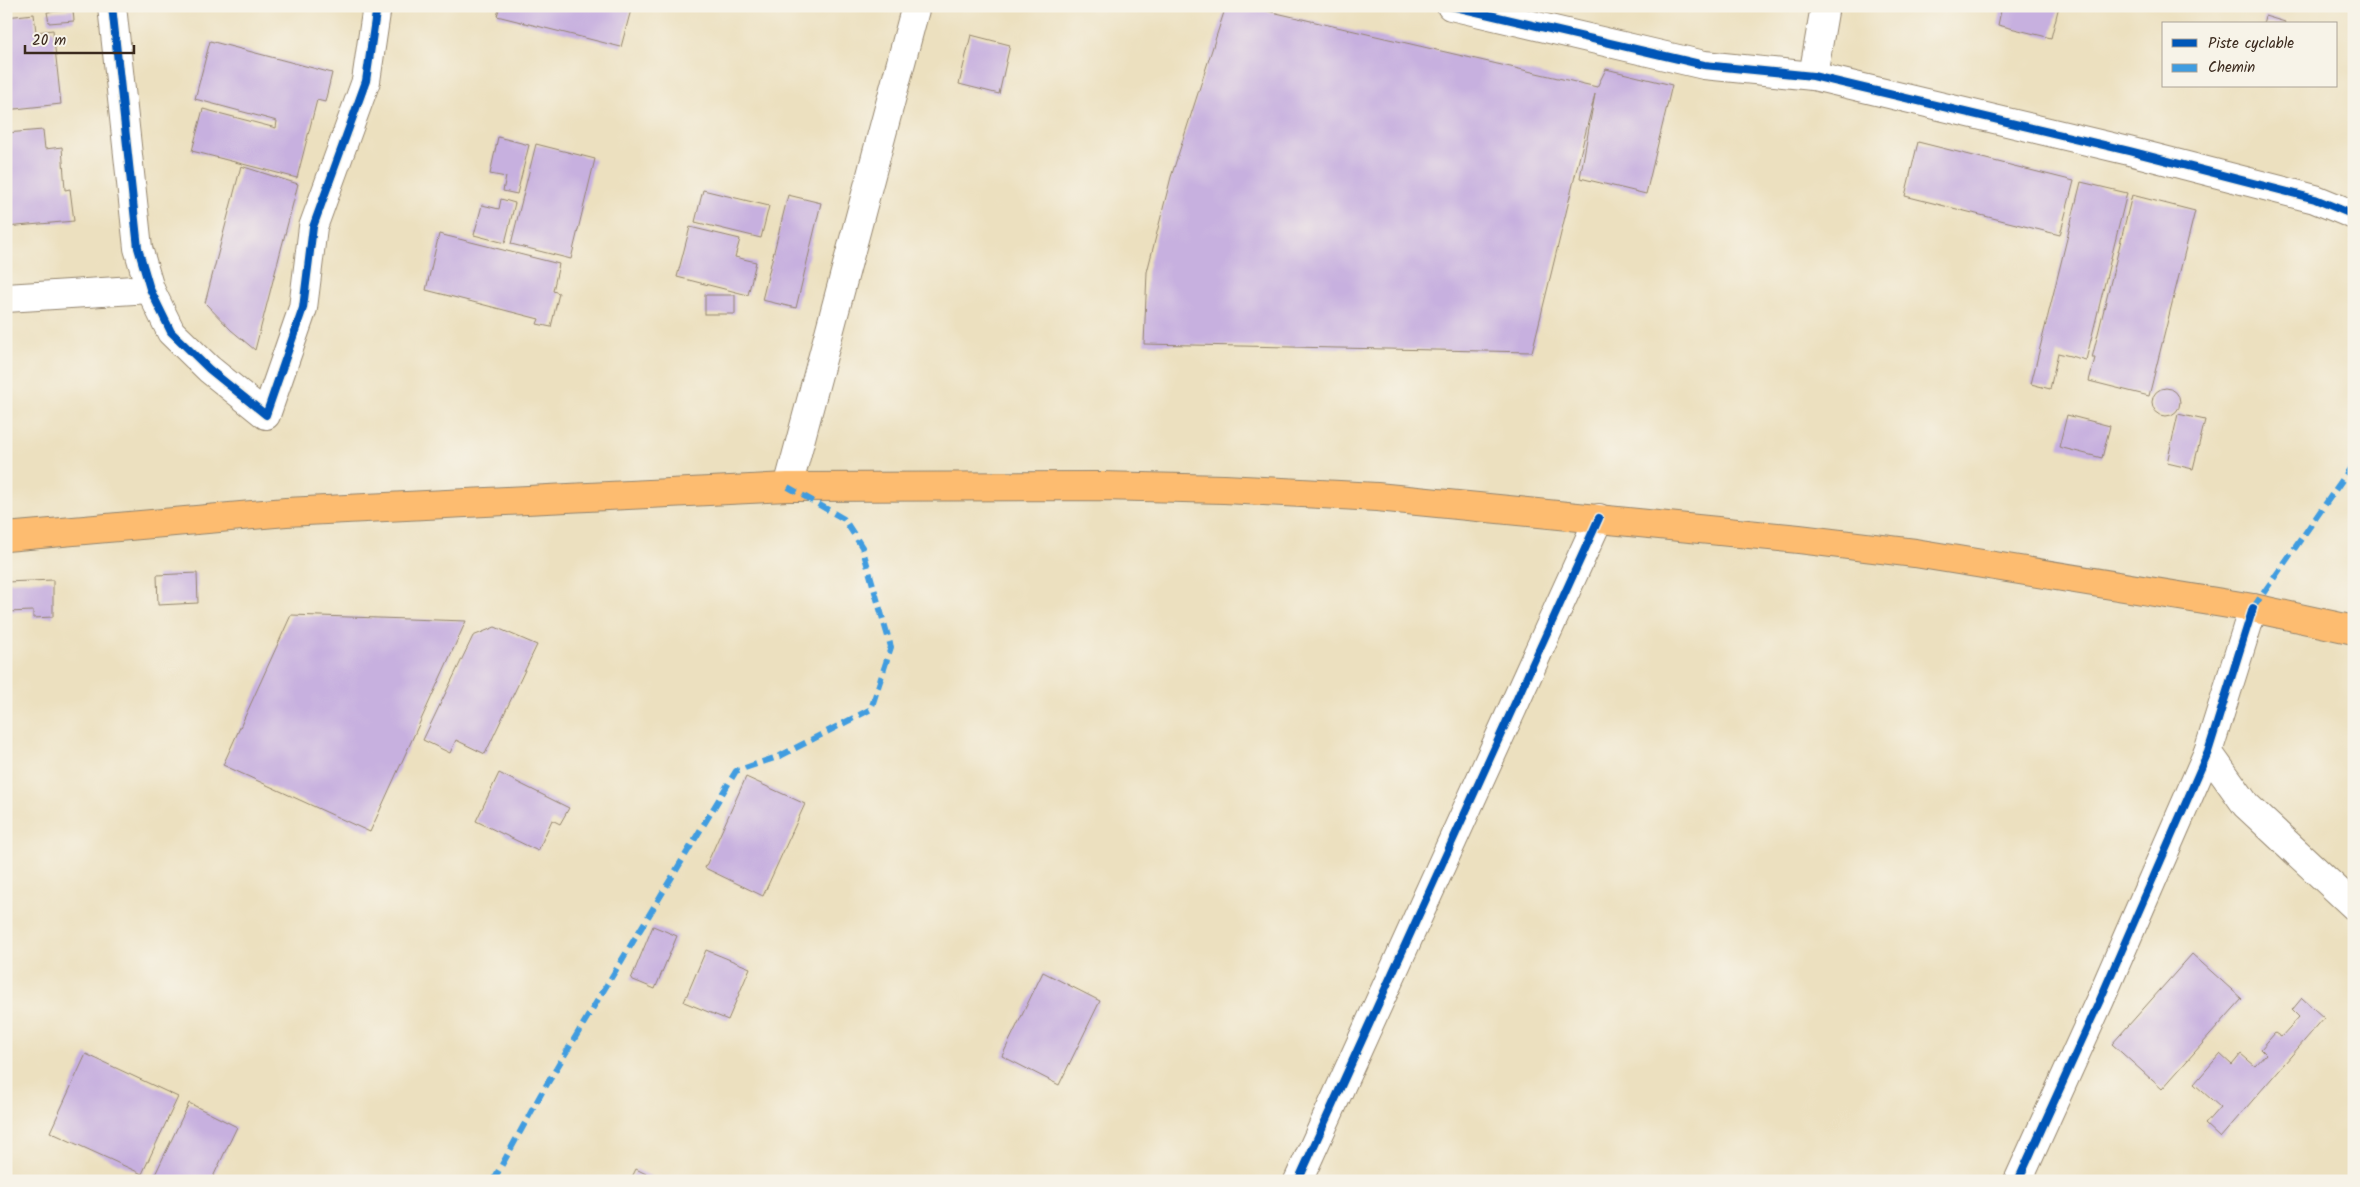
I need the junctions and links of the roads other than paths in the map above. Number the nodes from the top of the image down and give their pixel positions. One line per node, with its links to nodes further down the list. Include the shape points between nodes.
1 (112, 6): 8 (street, via 138,248)
2 (377, 6): 8 (street, via 366,81 313,227 303,308 266,414 209,369 171,332)
3 (916, 6): 10 (street)
4 (1451, 6): 6 (street, via 1704,65)
5 (1825, 6): 6 (street)
6 (1813, 76): 7 (street, via 2129,151 2315,199)
7 (2354, 215)
8 (150, 289): 9 (street)
9 (6, 298)
10 (788, 487): 11 (main road, via 1101,486 1224,490 1377,497); 12 (main road, via 286,512)
11 (1599, 518): 13 (main road, via 1915,554); 17 (street)
12 (6, 537)
13 (2253, 608): 14 (main road); 15 (street)
14 (2354, 630)
15 (2208, 752): 16 (street, via 2246,805); 18 (street)
16 (2354, 906)
17 (1298, 1181)
18 (2018, 1181)

